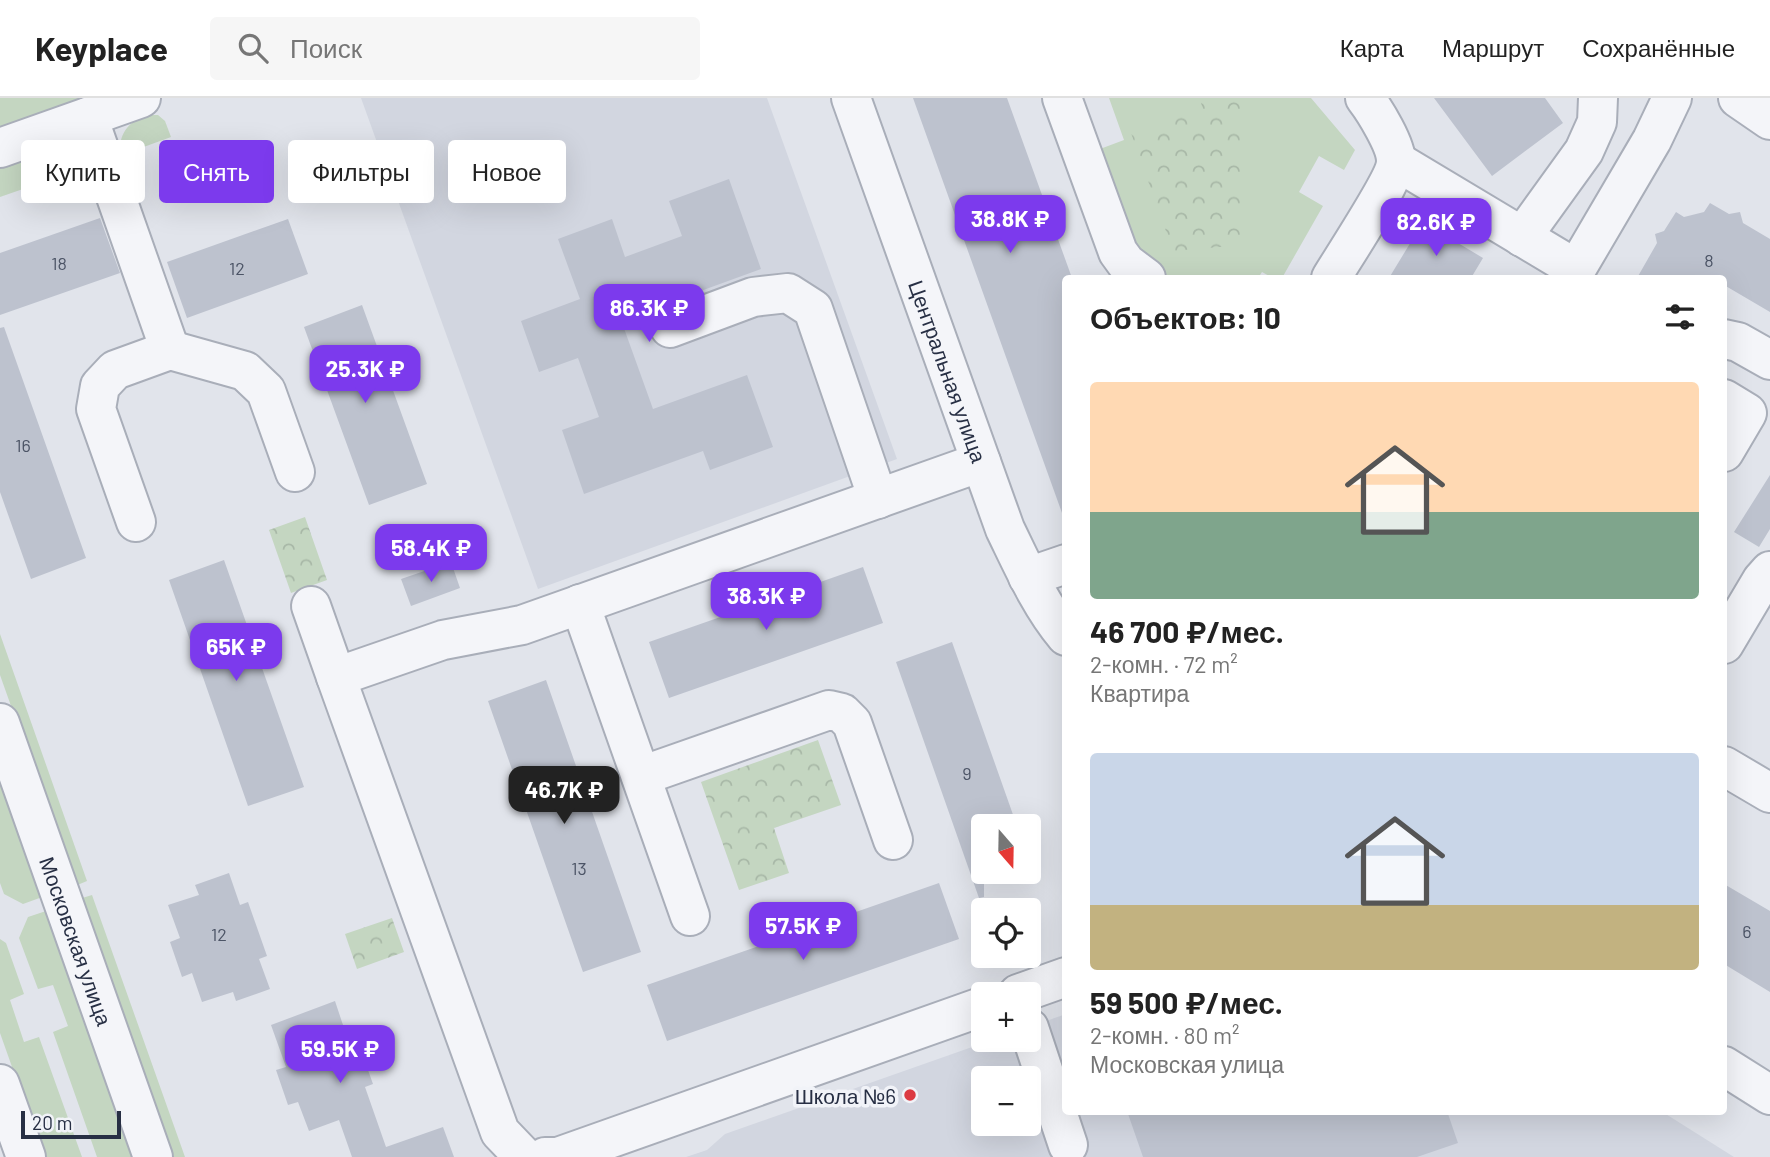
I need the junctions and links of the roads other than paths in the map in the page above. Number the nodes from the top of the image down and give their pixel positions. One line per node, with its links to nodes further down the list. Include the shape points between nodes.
1 (141, 98): 8 (street)
2 (850, 98): 22 (street, Центральная улица)
3 (1062, 98): 14 (street, via 1118,252)
4 (1365, 98): 11 (street, via 1388,136)
5 (1598, 98): 12 (street, via 1597,122 1584,150)
6 (1672, 98): 13 (street, via 1653,140)
7 (1738, 98): 9 (street)
8 (88, 117): 10 (street); 18 (street)
9 (1770, 120)
10 (0, 148)
11 (1396, 161): 12 (street); 15 (street, via 1390,180)
12 (1522, 237): 13 (street)
13 (1574, 274)
14 (1142, 275)
15 (1333, 275)
16 (670, 328): 24 (street, via 753,297 788,293 813,309)
17 (1727, 340): 19 (street)
18 (170, 350): 23 (street, via 246,371 266,391); 25 (street, via 115,370 100,386 96,409)
19 (1770, 360)
20 (1727, 401): 21 (street, via 1747,413)
21 (1727, 447)
22 (981, 462): 24 (street); 28 (street, Центральная улица, via 1005,529)
23 (295, 472)
24 (878, 499): 29 (street)
25 (136, 522)
26 (1062, 570): 28 (street)
27 (1754, 591): 32 (street)
28 (1046, 592): 31 (street, Центральная улица)
29 (580, 604): 33 (street, via 522,625 443,640); 36 (street)
30 (311, 606): 33 (street)
31 (1062, 631)
32 (1727, 639)
33 (336, 677): 50 (street, via 500,1132)
34 (0, 723): 49 (street, Московская улица)
35 (1727, 768): 37 (street)
36 (641, 776): 38 (street, via 829,710 842,713 852,723); 39 (street)
37 (1770, 793)
38 (893, 840)
39 (690, 916)
40 (1062, 978): 41 (street)
41 (1041, 986)
42 (971, 1011): 51 (street, via 558,1157)
43 (1037, 1052): 47 (street)
44 (1727, 1068): 46 (street)
45 (0, 1084): 48 (street)
46 (1770, 1095)
47 (1068, 1145)
48 (26, 1157)
49 (153, 1157)
50 (524, 1157)
51 (545, 1157)

